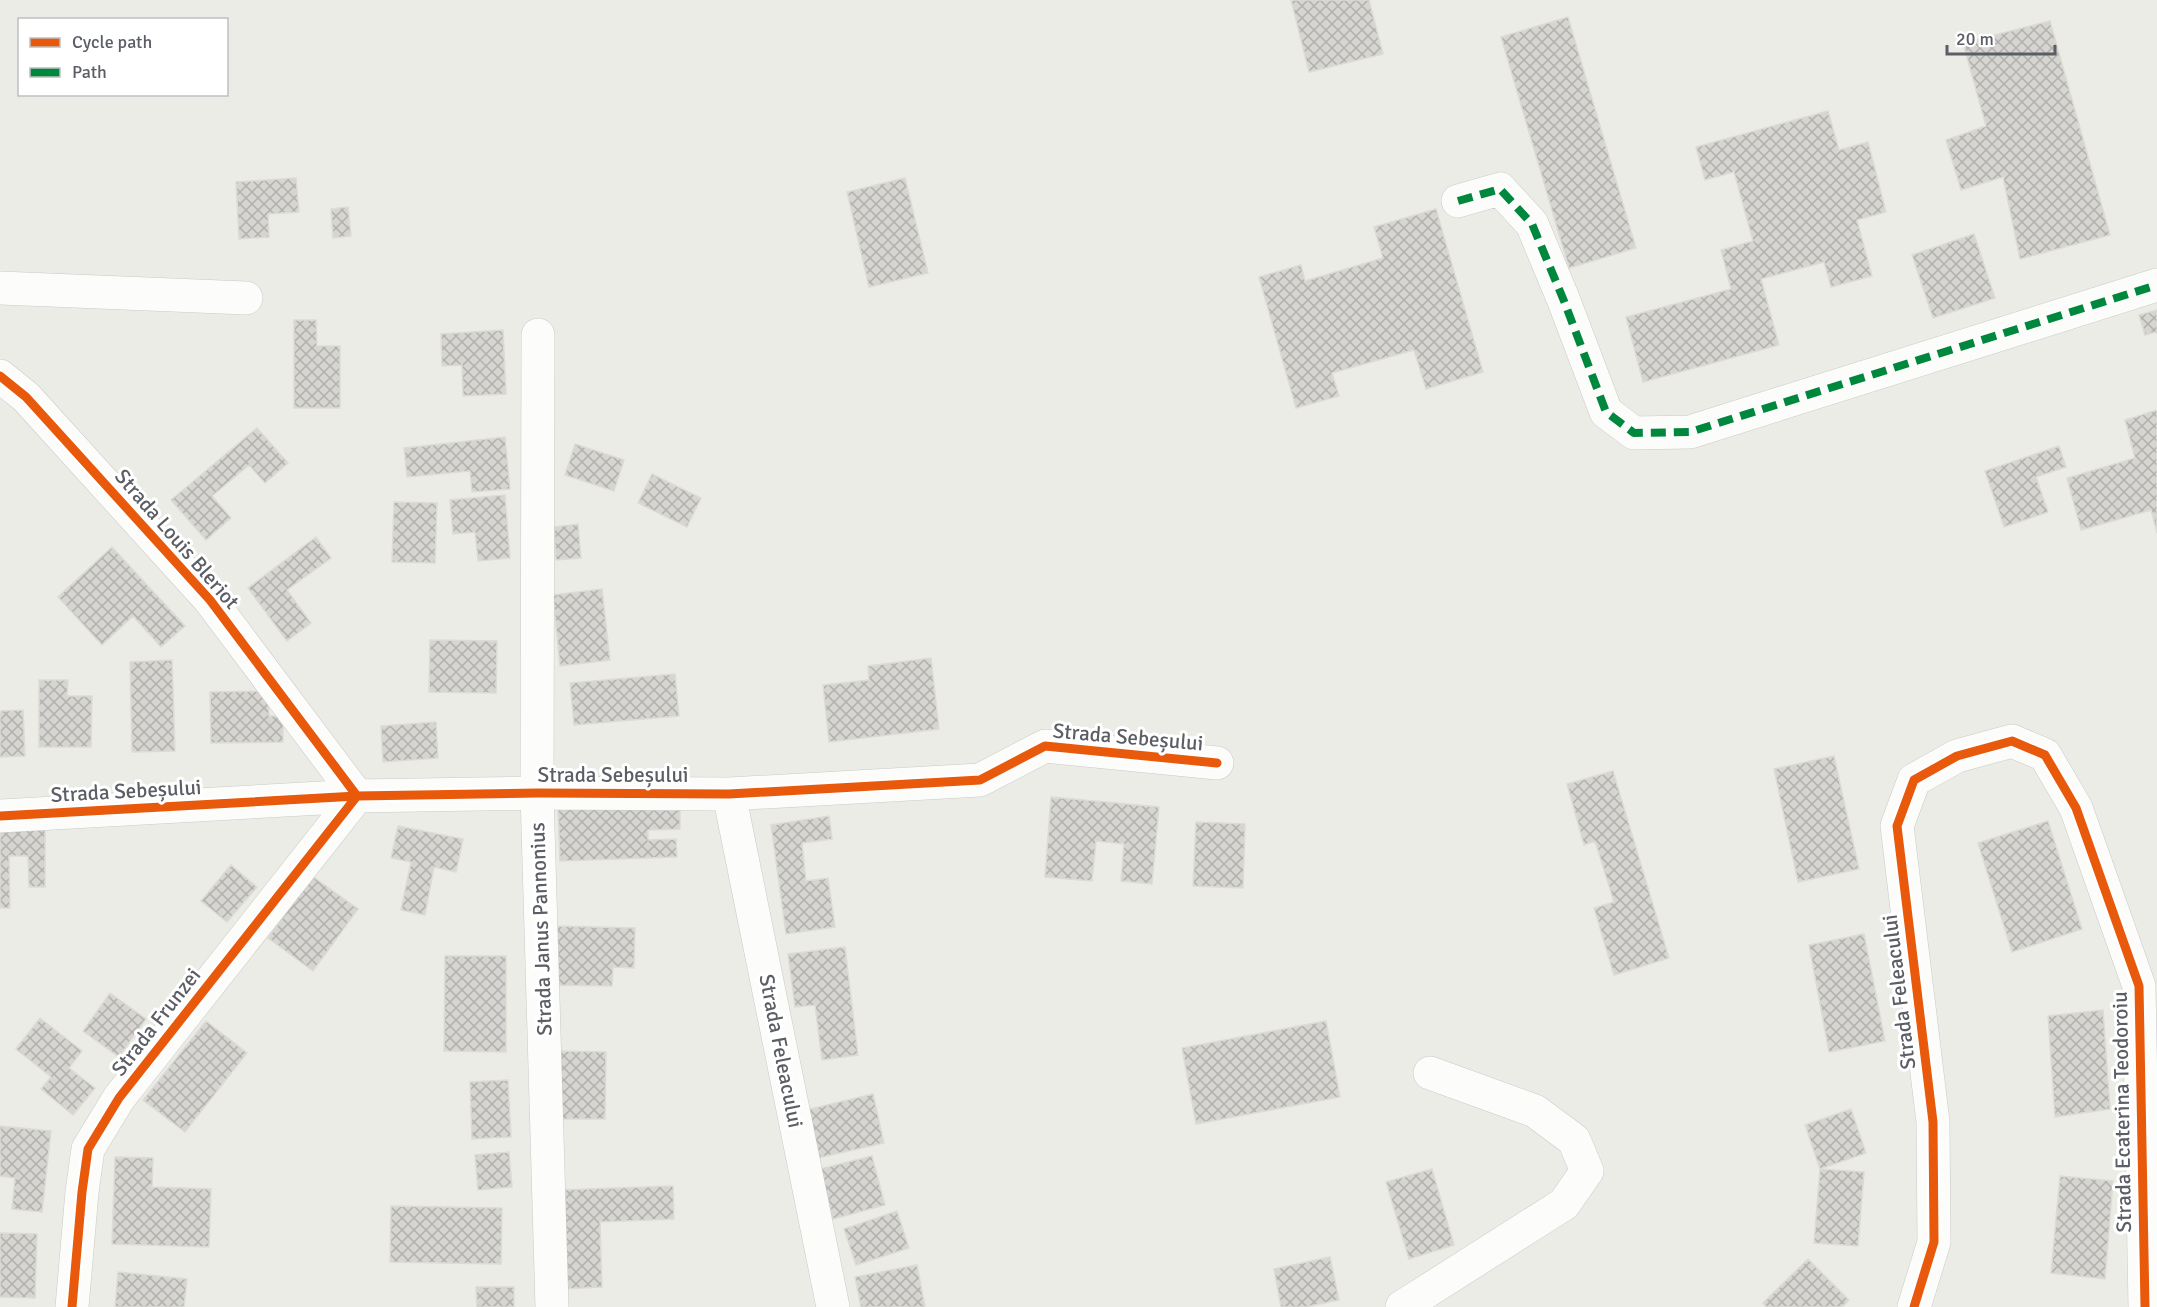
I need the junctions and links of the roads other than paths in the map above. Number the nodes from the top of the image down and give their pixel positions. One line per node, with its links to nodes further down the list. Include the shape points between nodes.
1 (1458, 201): 2 (street, via 1500,189 1532,224 1606,412 1634,433 1690,432)
2 (2157, 285)
3 (0, 288): 4 (street)
4 (246, 298)
5 (538, 335): 9 (street, Strada Janus Pannonius)
6 (0, 376): 11 (street, Strada Louis Bleriot, via 26,398 210,600)
7 (2012, 741): 18 (street, Strada Feleacului, via 1957,756 1914,780 1897,826 1933,1122 1934,1242); 19 (street, Strada Ecaterina Teodoroiu, via 2045,755 2076,808 2139,986)
8 (1217, 763): 10 (street, Strada Sebeșului, via 1045,746 980,780)
9 (537, 793): 10 (street, Strada Sebeșului); 11 (street, Strada Sebeșului); 15 (street, Strada Janus Pannonius)
10 (729, 794): 16 (street, Strada Feleacului)
11 (357, 796): 12 (street, Strada Sebeșului); 14 (street, Strada Frunzei, via 119,1098 88,1149)
12 (0, 816)
13 (1430, 1073): 17 (street, via 1535,1111 1574,1140 1587,1171 1564,1204)
14 (72, 1307)
15 (552, 1307)
16 (833, 1307)
17 (1402, 1307)
18 (1914, 1307)
19 (2145, 1307)

